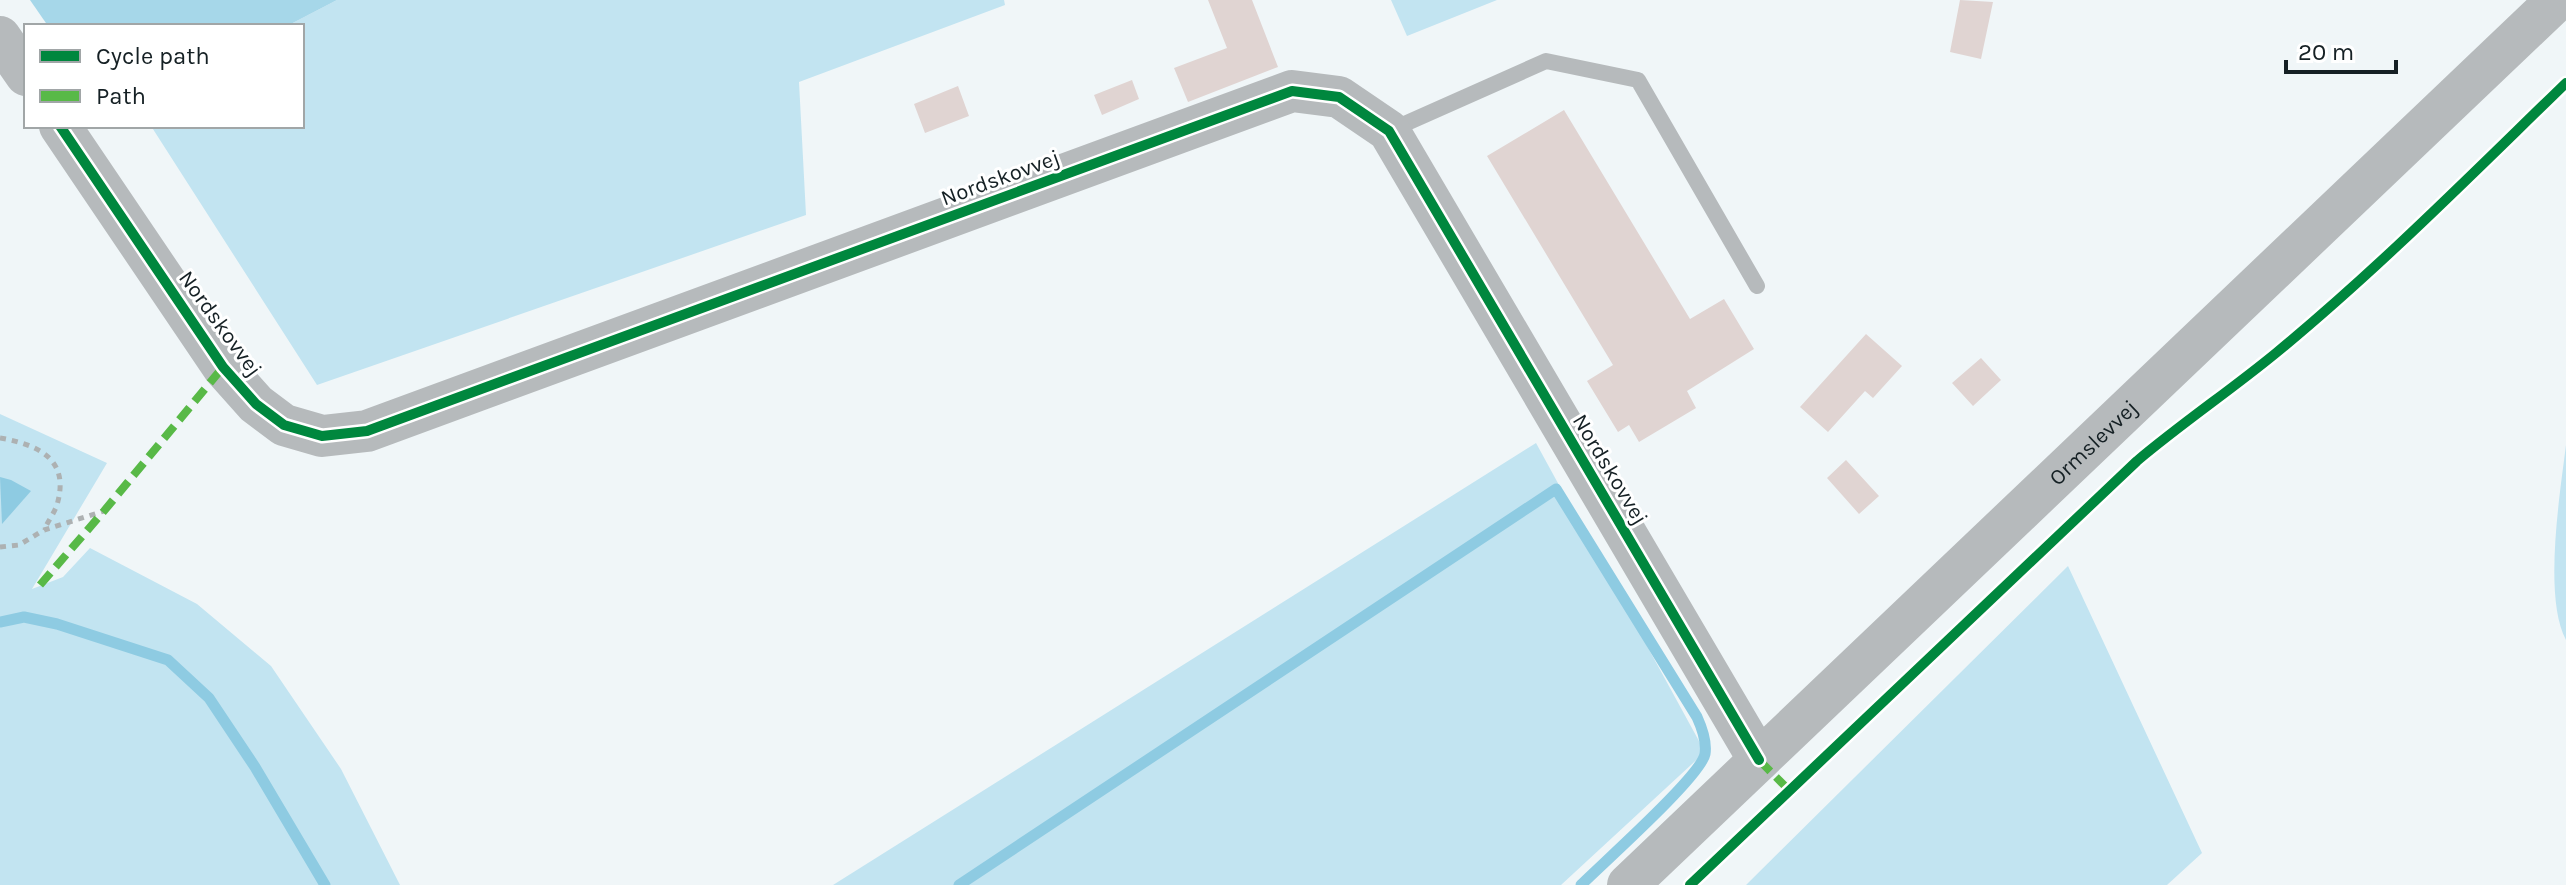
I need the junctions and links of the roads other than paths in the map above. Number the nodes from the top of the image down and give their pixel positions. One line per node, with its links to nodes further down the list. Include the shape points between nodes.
1 (2557, 0): 7 (street, Ormslevvej)
2 (0, 37): 3 (street)
3 (24, 72)
4 (61, 128): 5 (street, Nordskovvej, via 223,367 256,404 284,425 322,436 367,431 1292,91 1339,97)
5 (1389, 131): 6 (lane, via 1546,61 1638,80); 7 (street, Nordskovvej)
6 (1757, 286)
7 (1759, 760): 8 (street, Ormslevvej)
8 (1628, 885)

